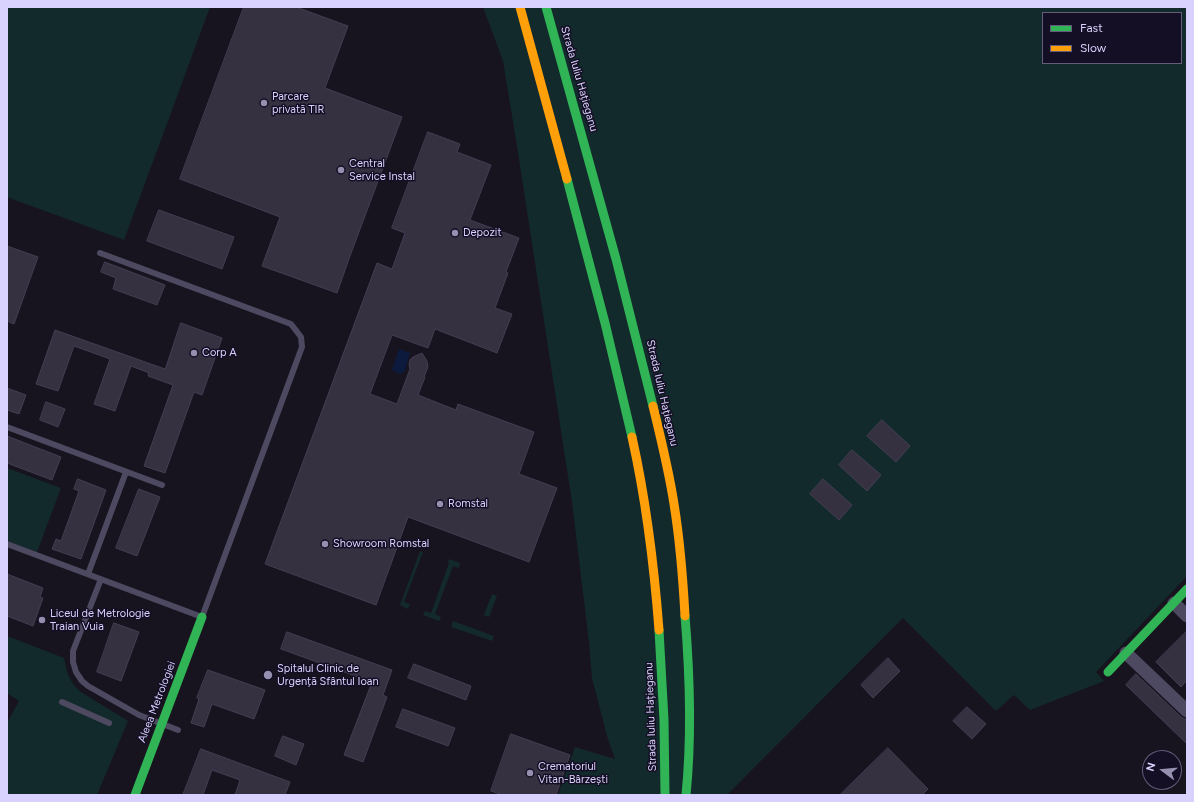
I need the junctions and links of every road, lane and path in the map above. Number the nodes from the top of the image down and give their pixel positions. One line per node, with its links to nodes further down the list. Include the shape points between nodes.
1 (520, 7): 22 (main road, Strada Iuliu Hațieganu, via 550,107 610,346 642,487 649,528 667,704)
2 (546, 7): 23 (main road, Strada Iuliu Hațieganu, via 569,102 630,312 674,505 688,655 690,756)
3 (100, 253): 13 (lane, via 291,324 301,337 302,347)
4 (7, 427): 5 (lane)
5 (126, 472): 6 (lane); 8 (lane)
6 (162, 485)
7 (7, 544): 8 (lane)
8 (88, 574): 9 (lane)
9 (101, 579): 13 (lane); 19 (lane, via 75,645 73,662 76,672 88,686 139,715)
10 (1187, 589): 11 (main road)
11 (1174, 603): 12 (street); 14 (main road)
12 (1187, 616)
13 (202, 617): 19 (main road, Aleea Metrologiei)
14 (1126, 653): 15 (main road); 17 (street)
15 (1108, 672)
16 (62, 702): 18 (lane)
17 (1187, 711)
18 (109, 723)
19 (162, 724): 20 (lane); 21 (main road, Aleea Metrologiei)
20 (178, 730)
21 (135, 795)
22 (665, 795)
23 (686, 795)

